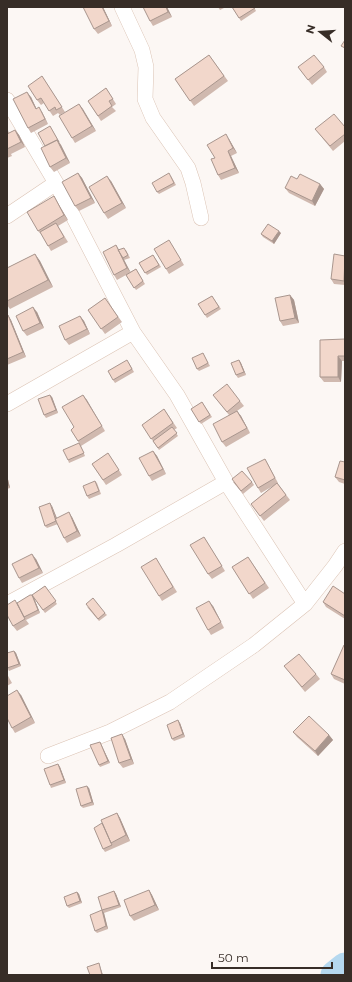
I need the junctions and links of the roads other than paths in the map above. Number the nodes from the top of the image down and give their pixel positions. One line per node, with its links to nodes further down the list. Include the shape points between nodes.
1 (122, 7): 5 (street, via 142,50 146,67 146,99 153,118 188,168)
2 (7, 100): 3 (street)
3 (56, 183): 4 (street); 6 (street)
4 (7, 216)
5 (201, 218)
6 (133, 332): 7 (street); 8 (street, via 177,395)
7 (7, 404)
8 (226, 482): 10 (street); 11 (street)
9 (345, 551): 11 (street)
10 (7, 604)
11 (305, 604): 12 (street, via 254,645 170,702 110,732)
12 (48, 756)

